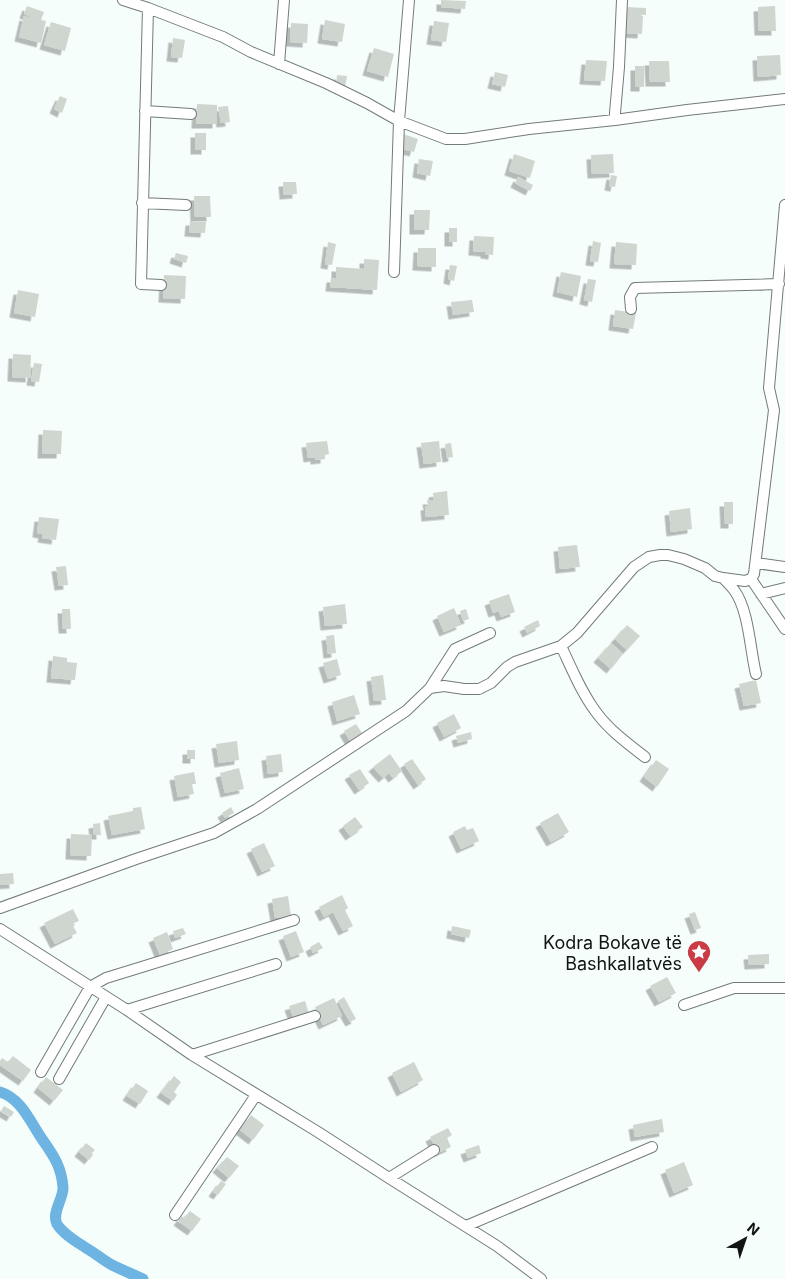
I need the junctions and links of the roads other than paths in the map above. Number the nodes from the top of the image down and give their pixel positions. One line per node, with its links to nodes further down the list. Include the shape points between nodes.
1 (123, 0): 5 (street)
2 (284, 0): 6 (street)
3 (409, 0): 11 (street)
4 (622, 0): 10 (street)
5 (148, 8): 6 (street, via 223,37); 8 (street)
6 (279, 64): 11 (street, via 326,83)
7 (785, 98): 10 (street)
8 (145, 111): 9 (street); 12 (street)
9 (191, 114)
10 (615, 120): 11 (street, via 465,139 446,139)
11 (399, 121): 15 (street)
12 (142, 203): 13 (street); 17 (street, via 141,284)
13 (186, 204)
14 (785, 205): 16 (street)
15 (394, 272)
16 (781, 278): 18 (street, via 635,288 630,297); 19 (street, via 770,388 774,410)
17 (161, 285)
18 (631, 309)
19 (756, 563): 20 (street); 22 (street)
20 (785, 566)
21 (723, 578): 22 (street); 27 (street, via 684,559 660,555 648,557 627,573); 28 (street, via 735,591 742,606)
22 (751, 579): 24 (street)
23 (785, 588): 24 (street)
24 (761, 594): 25 (street)
25 (785, 629)
26 (490, 633): 29 (street, via 455,649)
27 (562, 646): 29 (street, via 514,662 491,683 479,689); 30 (street, via 582,691 597,714 615,734)
28 (756, 674)
29 (430, 688): 31 (street, via 406,711 257,809 214,833)
30 (645, 757)
31 (0, 908)
32 (294, 920): 35 (street, via 112,977)
33 (0, 929): 35 (street)
34 (276, 964): 39 (street)
35 (90, 987): 37 (street); 42 (street)
36 (785, 988): 38 (street, via 734,988)
37 (106, 997): 39 (street); 43 (street)
38 (684, 1004)
39 (127, 1010): 41 (street)
40 (316, 1016): 41 (street)
41 (192, 1055): 44 (street)
42 (40, 1072)
43 (59, 1079)
44 (256, 1095): 47 (street); 48 (street)
45 (652, 1147): 49 (street)
46 (434, 1150): 47 (street)
47 (389, 1178): 49 (street)
48 (175, 1216)
49 (466, 1226): 50 (street)
50 (541, 1279)

